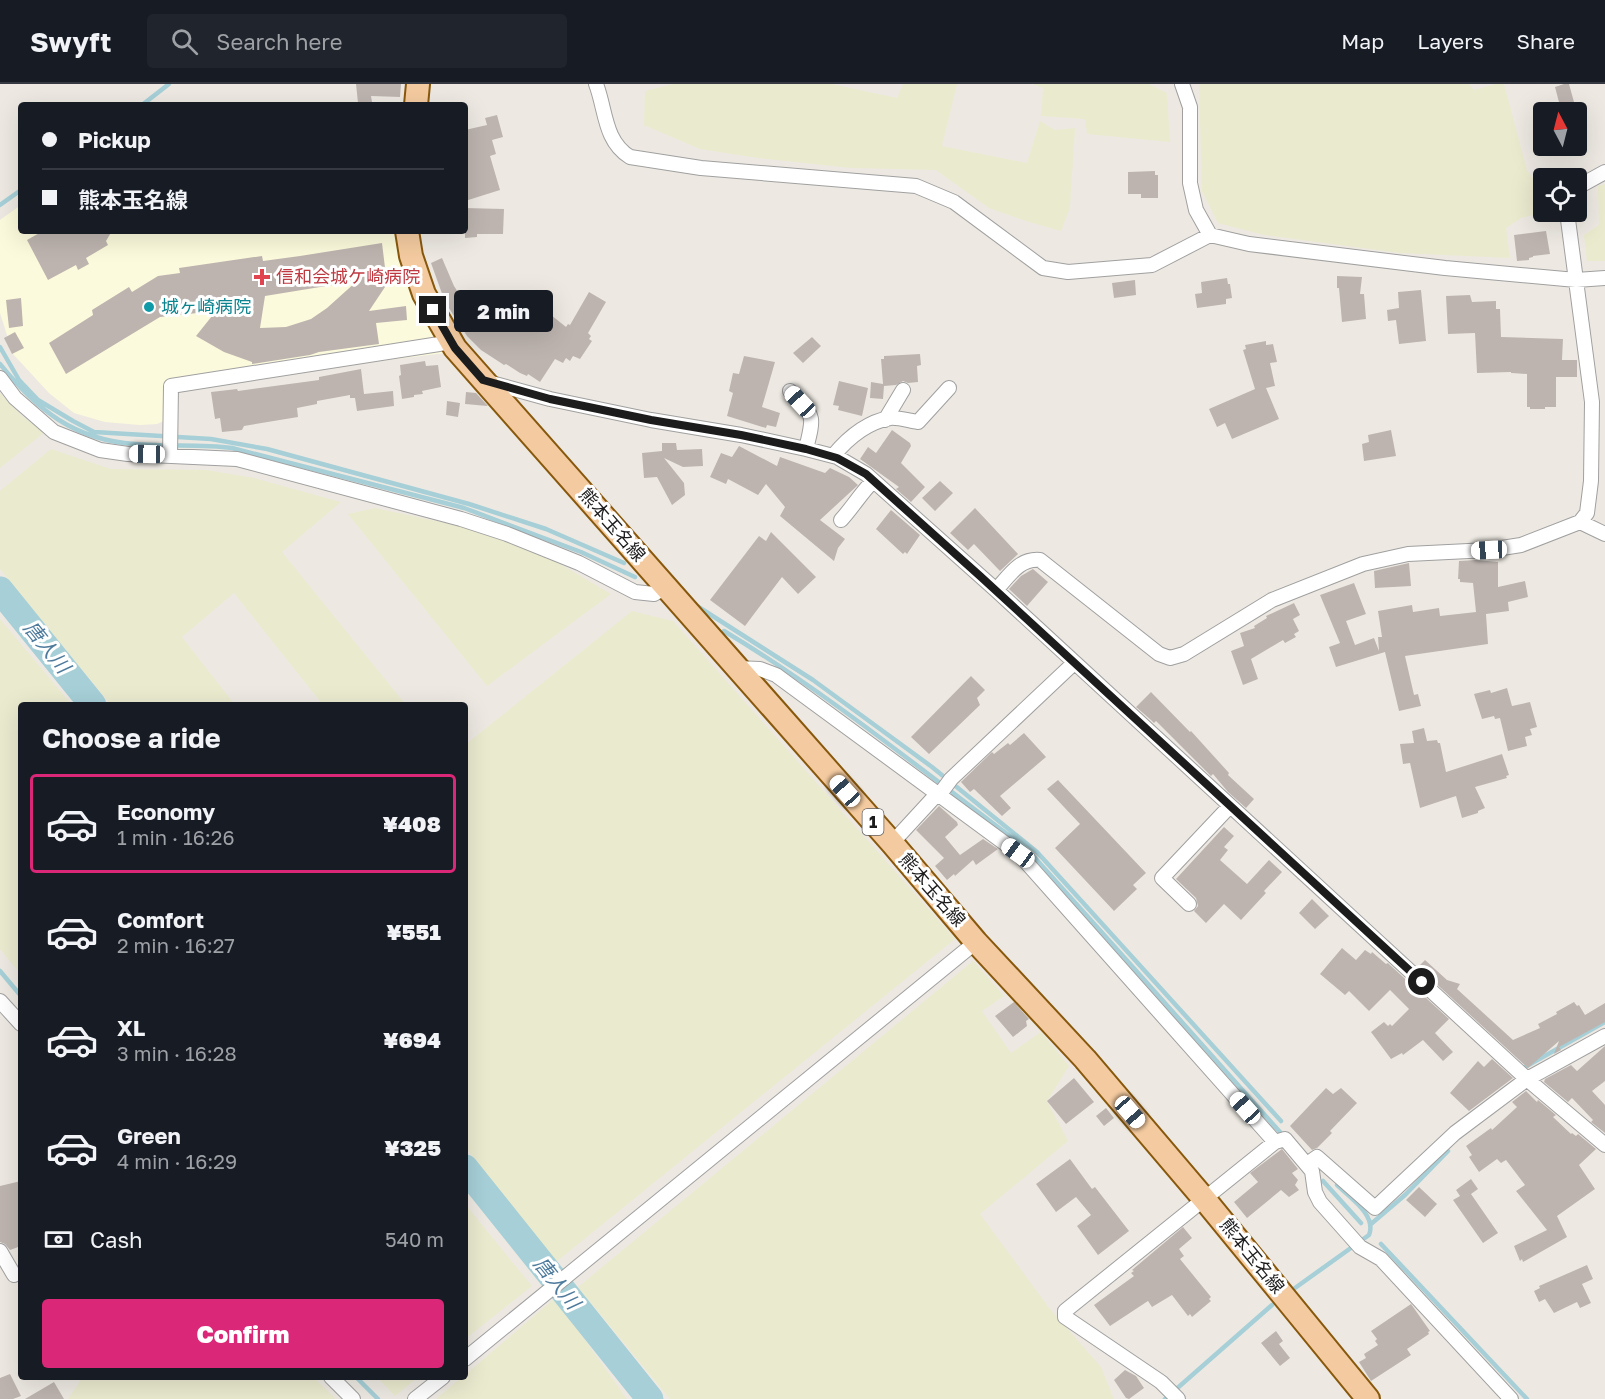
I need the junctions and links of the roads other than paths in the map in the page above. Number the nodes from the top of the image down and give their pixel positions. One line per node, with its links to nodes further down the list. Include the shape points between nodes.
1 (596, 84): 7 (street, via 610,137 630,157 701,168 916,186 954,202 1042,268 1068,272 1152,266)
2 (1182, 84): 7 (street, via 1190,107 1190,183 1196,210)
3 (1605, 172): 4 (street)
4 (1587, 182)
5 (1568, 222): 9 (street)
6 (407, 234): 10 (main road, 熊本玉名線 / 1, via 424,294)
7 (1210, 235): 9 (street, via 1249,244)
8 (1605, 278): 9 (street)
9 (1576, 280): 22 (street, via 1592,402 1591,481 1587,513)
10 (452, 342): 12 (main road, 熊本玉名線 / 1); 18 (street, via 171,386)
11 (0, 378): 18 (street, via 15,399 54,432 100,450)
12 (483, 380): 17 (street, via 550,399); 24 (main road, 熊本玉名線 / 1)
13 (949, 388): 16 (street, via 918,423 892,417)
14 (903, 390): 16 (street)
15 (790, 391): 17 (street, via 811,413)
16 (885, 420): 19 (street, via 845,441)
17 (806, 449): 19 (street)
18 (170, 455): 24 (street, via 237,459 507,534 579,563 635,592 654,594)
19 (832, 456): 20 (street)
20 (873, 480): 21 (street); 25 (street)
21 (841, 520)
22 (1580, 522): 23 (street); 25 (street, via 1521,545 1408,554 1363,564 1272,600 1184,654 1170,658 1159,654 1040,560 1020,563)
23 (1605, 534)
24 (665, 587): 27 (main road, 熊本玉名線 / 1)
25 (996, 590): 26 (street)
26 (1074, 663): 28 (street); 29 (street)
27 (736, 668): 28 (street, via 760,669 776,675); 30 (main road, 熊本玉名線 / 1)
28 (940, 793): 30 (street); 37 (street, via 1018,853)
29 (1230, 806): 31 (street, via 1162,878); 36 (street)
30 (892, 843): 32 (main road, 熊本玉名線 / 1)
31 (1189, 904)
32 (976, 942): 40 (main road, 熊本玉名線 / 1, via 1085,1059); 44 (street)
33 (0, 1001): 34 (street)
34 (18, 1021)
35 (1605, 1036): 36 (street)
36 (1527, 1079): 38 (street); 39 (street, via 1455,1133 1376,1208 1317,1157)
37 (1275, 1142): 39 (street, via 1285,1140); 40 (street)
38 (1605, 1145)
39 (1307, 1164): 51 (street, via 1320,1202 1356,1243 1381,1259)
40 (1205, 1200): 47 (street, via 1065,1311 1065,1317 1161,1382); 50 (main road, 熊本玉名線 / 1)
41 (0, 1251): 42 (street)
42 (17, 1273): 43 (street)
43 (0, 1282)
44 (468, 1357)
45 (334, 1380): 48 (street)
46 (439, 1380): 49 (street)
47 (1174, 1395)
48 (353, 1399)
49 (416, 1399)
50 (1368, 1399)
51 (1511, 1399)

